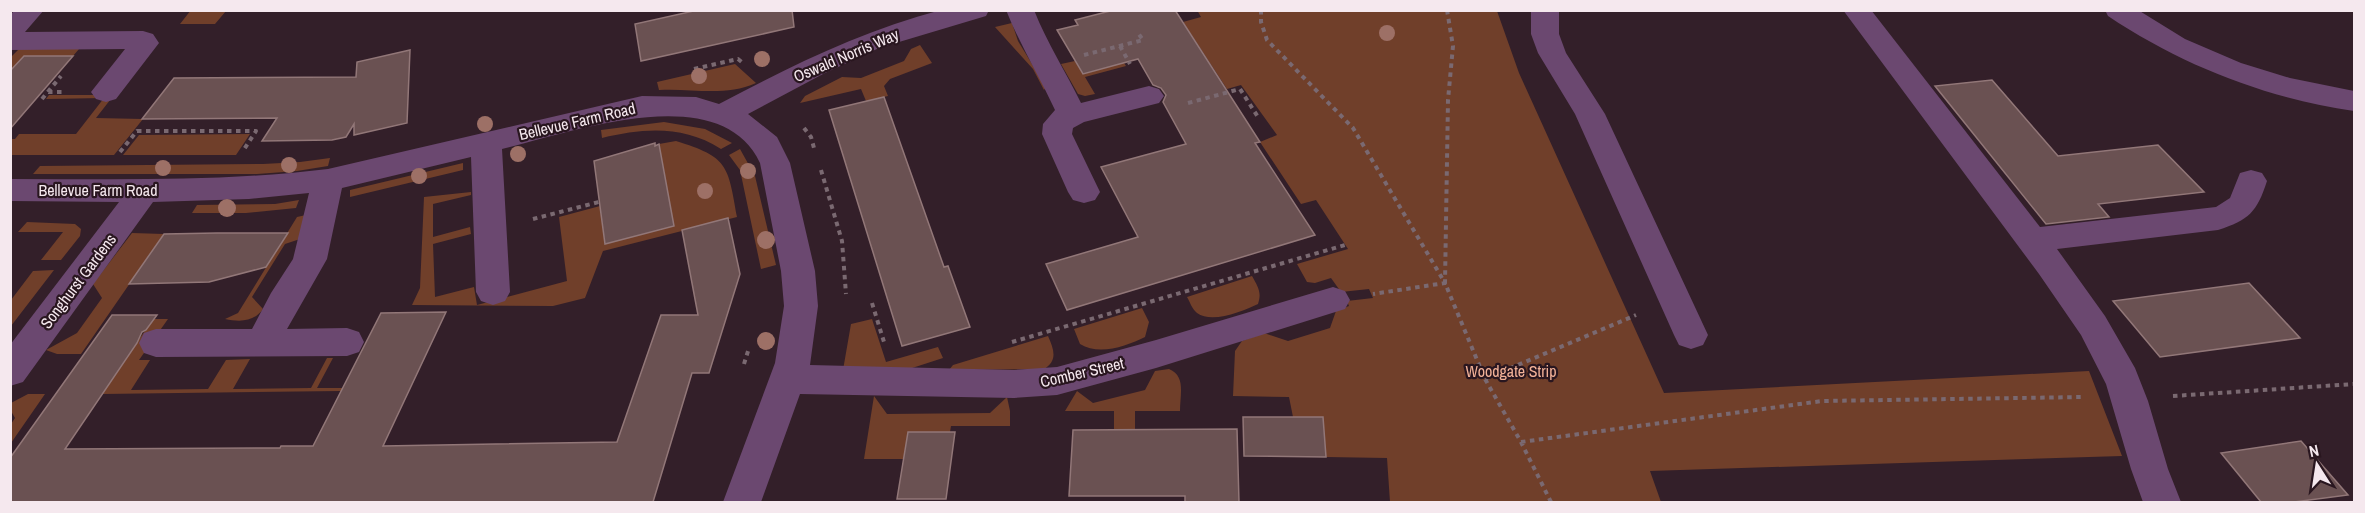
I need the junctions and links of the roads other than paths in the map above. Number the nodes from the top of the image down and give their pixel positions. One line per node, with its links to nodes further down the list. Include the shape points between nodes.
1 (31, 10): 8 (street)
2 (976, 10): 7 (street, Oswald Norris Way)
3 (1020, 10): 14 (street, via 1034,45)
4 (1545, 10): 24 (street, via 1545,34 1552,53 1590,114)
5 (1856, 10): 21 (street)
6 (2118, 10): 12 (street, via 2167,43 2231,70 2301,91)
7 (939, 15): 13 (street, Oswald Norris Way, via 841,54)
8 (10, 31)
9 (10, 41): 10 (street, via 143,40 145,43)
10 (106, 92)
11 (1149, 96): 14 (street)
12 (2355, 101)
13 (723, 115): 15 (street, Bellevue Farm Road, via 696,107 642,106); 29 (street, Bellevue Farm Road, via 766,144 780,183 801,306 797,343)
14 (1073, 116): 20 (street, via 1058,124 1057,134)
15 (486, 142): 16 (street, Bellevue Farm Road); 22 (street)
16 (328, 180): 19 (street, Bellevue Farm Road, via 283,187); 25 (street, via 310,259)
17 (2251, 181): 21 (street, via 2242,206 2218,218)
18 (10, 190): 19 (street, Bellevue Farm Road)
19 (145, 190): 28 (street, Songhurst Gardens)
20 (1084, 192)
21 (2032, 240): 31 (street, via 2117,369)
22 (493, 292)
23 (1333, 300): 29 (street, Comber Street, via 1057,381 1014,384)
24 (1691, 335)
25 (263, 342): 26 (street); 27 (street)
26 (346, 342)
27 (156, 343)
28 (10, 372)
29 (787, 379): 30 (street, Bellevue Farm Road)
30 (742, 502)
31 (2162, 502)

